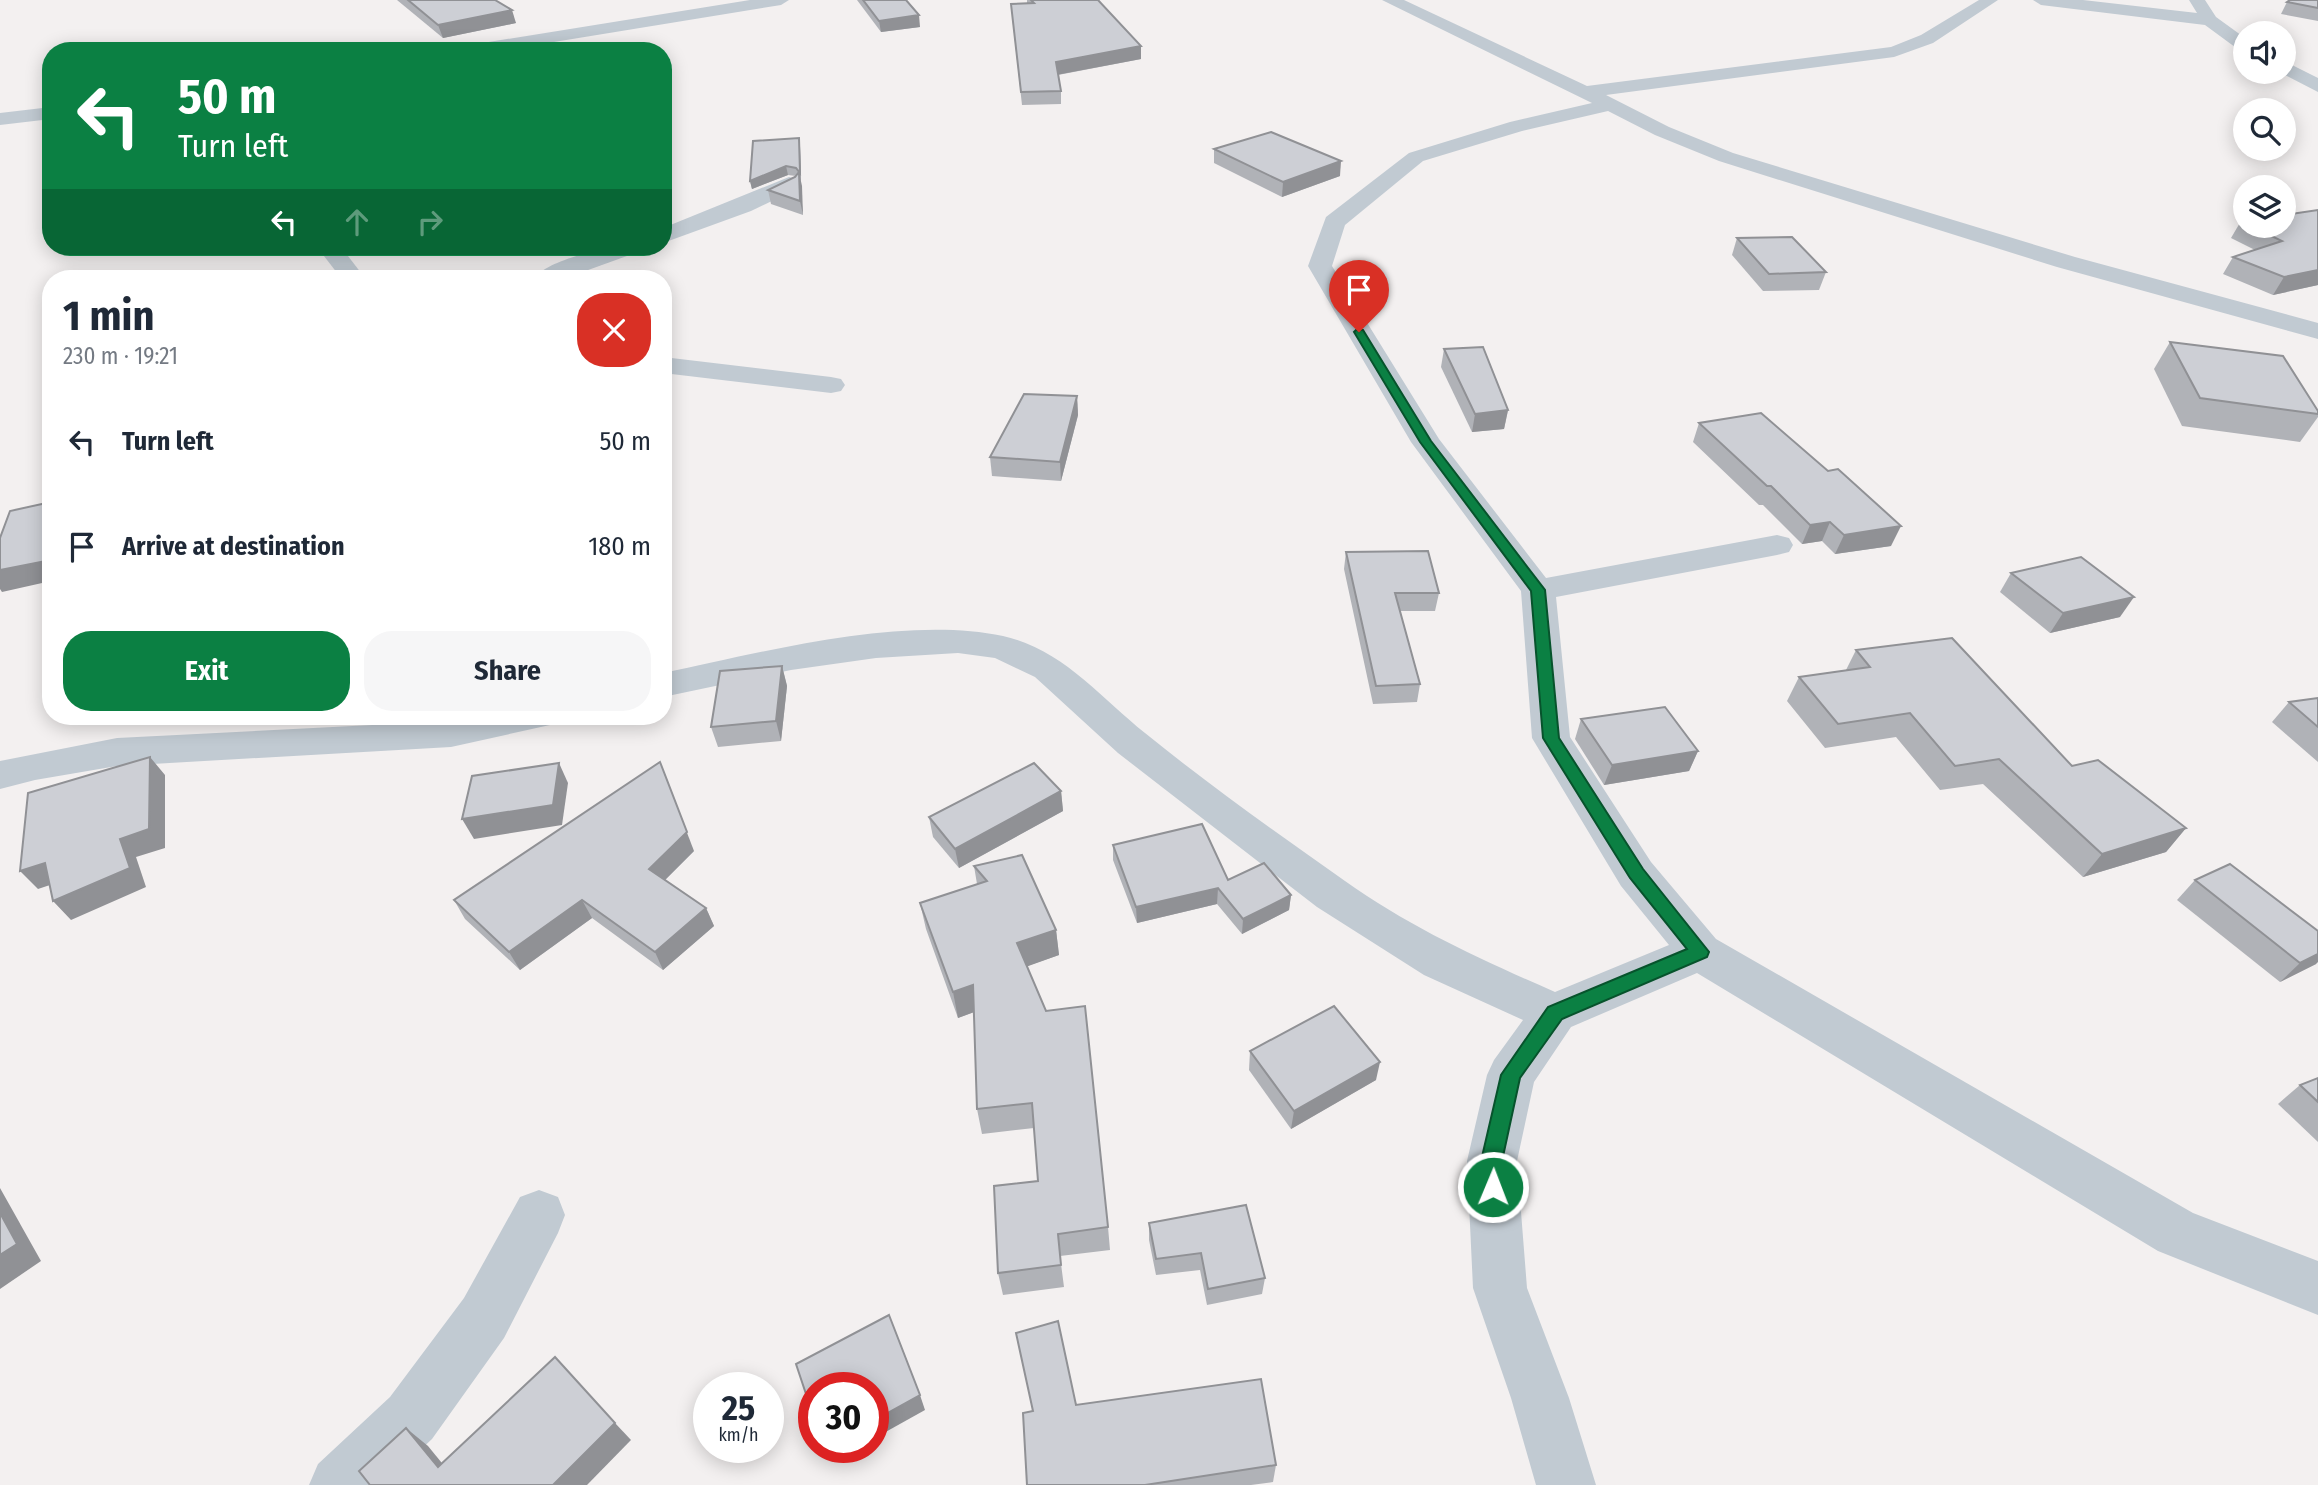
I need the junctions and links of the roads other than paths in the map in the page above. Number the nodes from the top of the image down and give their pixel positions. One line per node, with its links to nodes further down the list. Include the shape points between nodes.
1 (781, 0): 8 (street)
2 (1390, 0): 11 (street)
3 (1990, 0): 11 (street, via 1927,39 1894,52)
4 (2041, 0): 6 (street)
5 (2197, 0): 6 (street)
6 (2210, 20): 7 (street)
7 (2233, 37)
8 (520, 42)
9 (2296, 74): 10 (street)
10 (2318, 86)
11 (1598, 99): 20 (street, via 1726,157 2066,262); 24 (street, via 1416,157 1334,222 1320,266 1426,442)
12 (42, 114): 13 (street)
13 (0, 119)
14 (789, 184): 15 (street)
15 (672, 233)
16 (335, 256): 18 (street)
17 (603, 256): 19 (street)
18 (347, 270)
19 (564, 270)
20 (2318, 331)
21 (672, 366): 22 (street)
22 (831, 385)
23 (1777, 545): 24 (street)
24 (1538, 590): 28 (street, via 1551,738 1636,874)
25 (672, 683): 29 (street, via 876,646 958,641 1003,648 1048,668 1132,743 1332,895 1440,962)
26 (494, 725): 27 (street, via 451,734 117,752)
27 (0, 775)
28 (1700, 952): 29 (street); 31 (street, via 2177,1233)
29 (1555, 1013): 33 (street, via 1511,1075 1492,1161 1500,1288)
30 (539, 1215): 32 (street, via 484,1318 411,1418)
31 (2318, 1288)
32 (339, 1485)
33 (1566, 1485)

